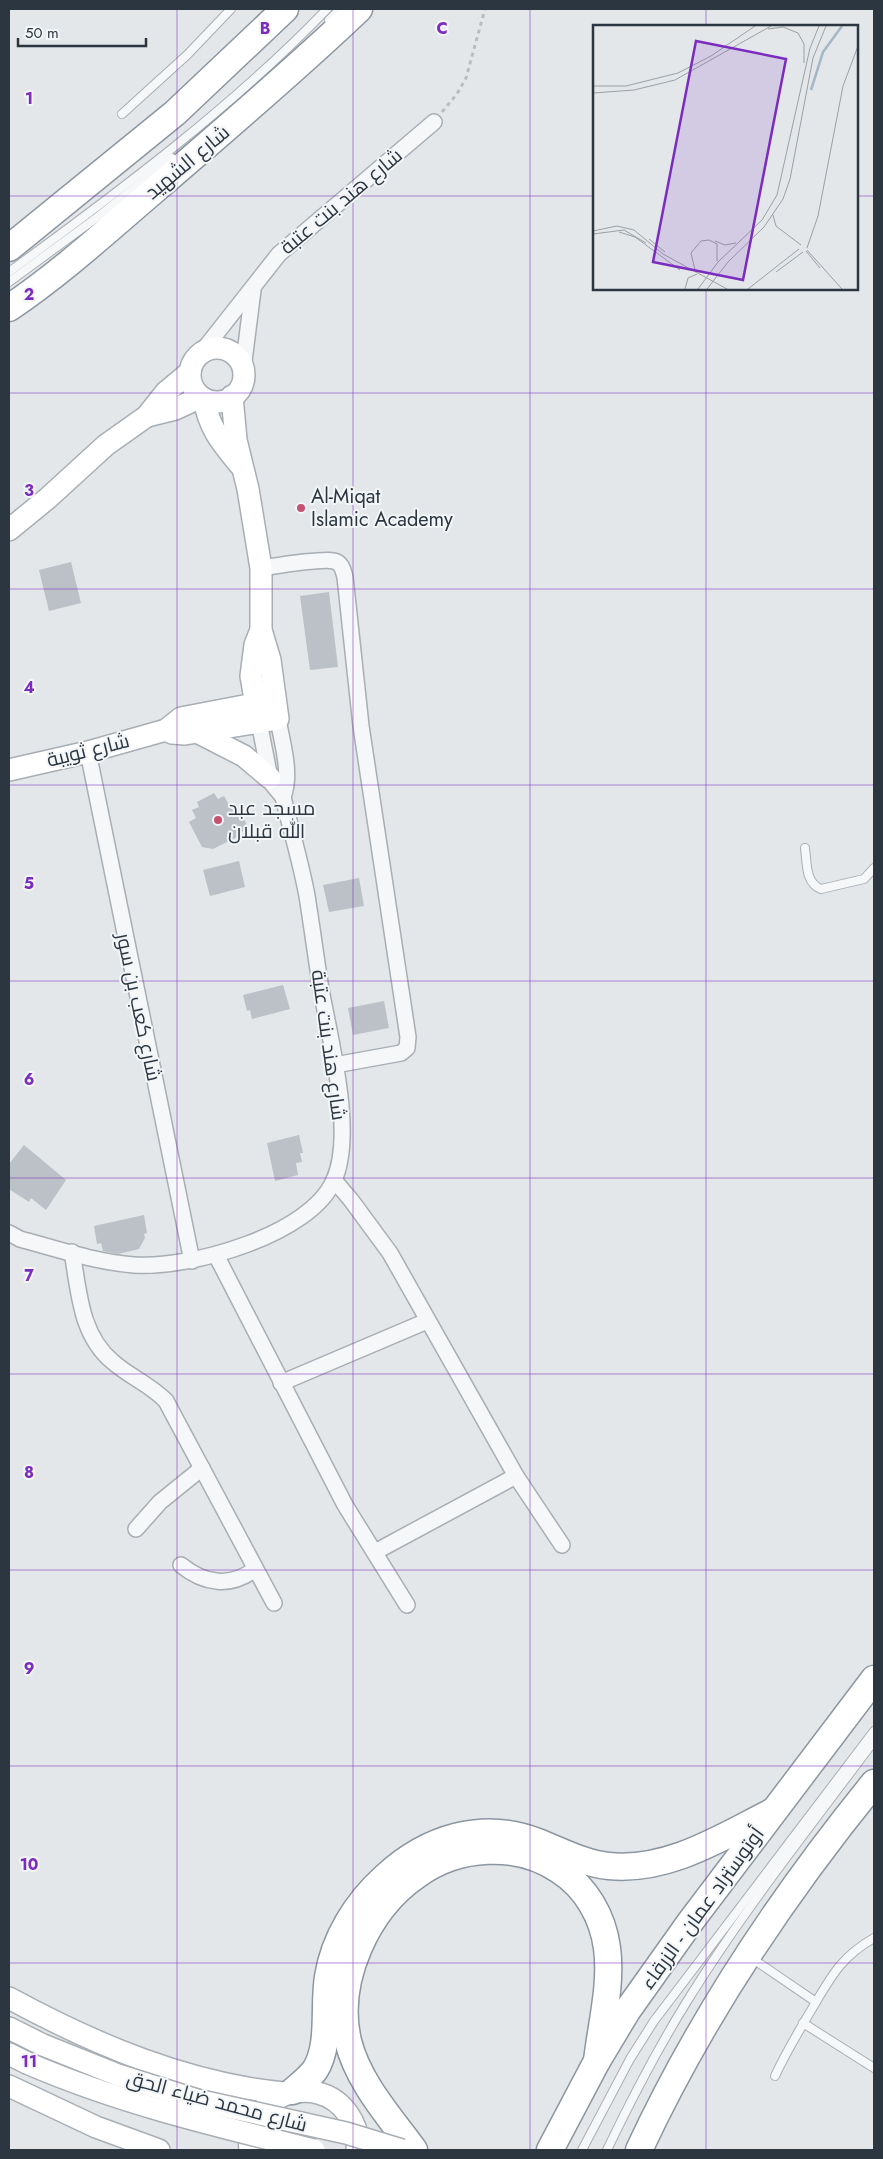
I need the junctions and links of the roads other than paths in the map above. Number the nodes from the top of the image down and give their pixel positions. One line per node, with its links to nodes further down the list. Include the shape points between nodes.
1 (230, 9): 8 (lane, via 187,55)
2 (286, 9): 10 (highway, via 175,113)
3 (327, 9): 11 (lane, via 210,116 96,208)
4 (340, 9): 6 (lane)
5 (359, 9): 14 (highway, شارع الشهيد, via 270,92 42,286)
6 (322, 27)
7 (308, 40): 12 (lane, via 184,149)
8 (122, 114)
9 (434, 122): 13 (street, شارع هند بنت عتبة, via 279,254)
10 (9, 248)
11 (9, 272)
12 (9, 282)
13 (253, 286): 15 (street, شارع هند بنت عتبة); 16 (street)
14 (9, 308)
15 (201, 353): 16 (street, via 222,349 235,356); 17 (street)
16 (243, 369): 18 (street, via 242,384)
17 (190, 372): 19 (street, via 192,386); 20 (street, via 166,392)
18 (232, 396): 19 (street, via 214,402); 21 (street, شارع هند بنت عتبة)
19 (203, 398): 20 (street); 21 (street, شارع هند بنت عتبة, via 213,429)
20 (147, 416): 22 (street, via 106,445)
21 (241, 467): 23 (street, شارع هند بنت عتبة, via 248,489)
22 (9, 530)
23 (261, 568): 24 (street, شارع هند بنت عتبة, via 261,630 251,676); 33 (street, via 334,561 342,566 345,577 361,726 408,1037 407,1048 401,1053)
24 (267, 711): 25 (street, شارع ثويبة, via 181,718); 26 (street, شارع ثويبة); 29 (street, شارع هند بنت عتبة); 30 (street, شارع هند بنت عتبة, via 287,773)
25 (166, 730): 26 (street, شارع ثويبة, via 178,735); 27 (street, شارع ثويبة)
26 (199, 733): 29 (street, via 244,756)
27 (88, 752): 28 (street, شارع ثويبة); 38 (street, شارع كعب بن سور)
28 (9, 770)
29 (270, 778): 30 (street, شارع هند بنت عتبة)
30 (283, 797): 33 (street, شارع هند بنت عتبة, via 306,894)
31 (805, 848): 32 (lane, via 810,882 821,889 864,879)
32 (874, 868)
33 (335, 1065): 34 (street, شارع هند بنت عتبة, via 342,1140)
34 (334, 1180): 37 (street, شارع هند بنت عتبة, via 303,1216 272,1234); 39 (street, via 390,1253)
35 (9, 1233): 36 (street, شارع هند بنت عتبة, via 20,1239)
36 (72, 1252): 38 (street, شارع هند بنت عتبة, via 119,1264 152,1266); 41 (street, via 84,1320 96,1344 114,1364 166,1401)
37 (216, 1255): 38 (street, شارع هند بنت عتبة); 40 (street)
38 (192, 1261)
39 (427, 1321): 40 (street); 42 (street)
40 (281, 1382): 45 (street, via 344,1505)
41 (202, 1468): 43 (street, via 160,1502); 47 (street)
42 (516, 1476): 44 (street); 45 (street)
43 (136, 1529)
44 (562, 1545)
45 (375, 1552): 49 (street)
46 (181, 1565): 47 (street, via 197,1576 217,1582 238,1580)
47 (255, 1569): 48 (street)
48 (274, 1603)
49 (407, 1605)
50 (874, 1679): 54 (highway, أوتوستراد عمان - الزرقاء)
51 (874, 1731): 74 (lane, via 663,2008 630,2059)
52 (874, 1741): 75 (lane, via 686,2002)
53 (874, 1783): 56 (highway, via 811,1865)
54 (772, 1812): 62 (highway, أوتوستراد عمان - الزرقاء, via 659,1965); 66 (highway, via 670,1860 630,1866 589,1862 536,1841 504,1833 464,1834 427,1846 381,1880 348,1923 339,1940 328,1978 321,2055 314,2071)
55 (874, 1938): 58 (lane, via 844,1959)
56 (748, 1956): 58 (lane); 76 (highway, via 690,2053)
57 (9, 1998): 66 (street, via 63,2027 146,2060 222,2084)
58 (816, 2002): 59 (lane)
59 (803, 2023): 63 (lane); 64 (lane)
60 (9, 2028): 71 (street, شارع محمد ضياء الحق, bridge, via 118,2075 197,2100 346,2133)
61 (18, 2058): 69 (street, شارع محمد ضياء الحق, bridge, via 68,2081 112,2096)
62 (597, 2061): 72 (highway, via 608,1979 607,1948 602,1925 591,1902 569,1876 540,1860 510,1851 481,1850 463,1854 417,1874 391,1899 372,1925 357,1954 344,2007 348,2041 360,2073); 73 (highway, أوتوستراد عمان - الزرقاء)
63 (874, 2068)
64 (775, 2076)
65 (9, 2086): 67 (street, via 96,2127)
66 (289, 2092): 68 (street, via 268,2104 256,2119 251,2131); 70 (street, via 307,2090 320,2093 344,2108 356,2132)
67 (159, 2150)
68 (250, 2150)
69 (314, 2150)
70 (357, 2150)
71 (402, 2150)
72 (414, 2150)
73 (550, 2150)
74 (582, 2150)
75 (607, 2150)
76 (639, 2150)

